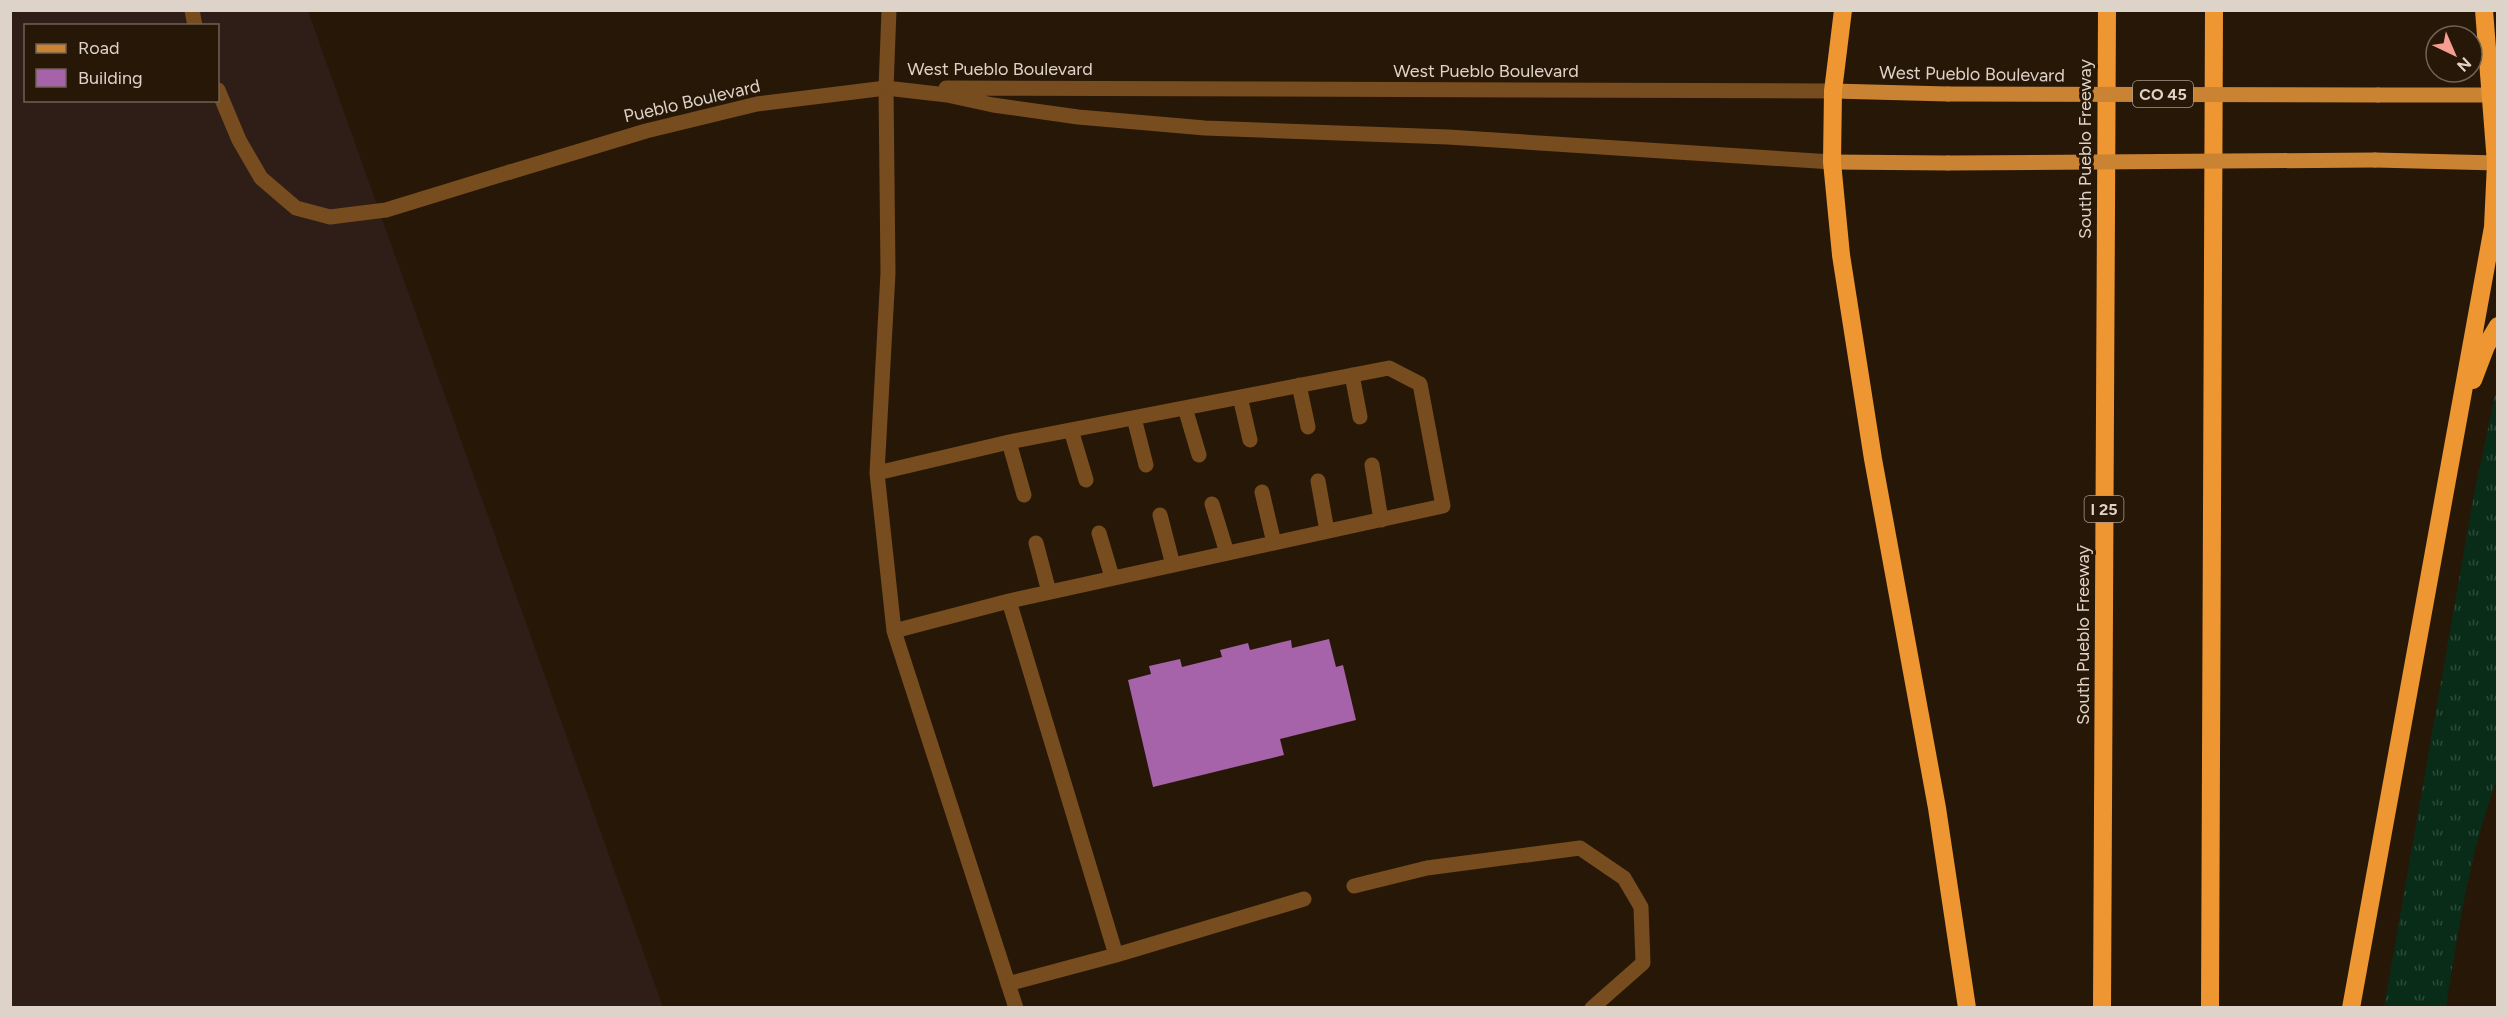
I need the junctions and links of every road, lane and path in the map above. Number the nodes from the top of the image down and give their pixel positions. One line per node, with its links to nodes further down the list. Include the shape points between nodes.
1 (889, 10): 6 (street)
2 (1843, 10): 8 (highway)
3 (2107, 10): 52 (highway, South Pueblo Freeway / I 25)
4 (2214, 10): 53 (highway)
5 (2484, 10): 9 (highway)
6 (886, 88): 7 (street, Pueblo Boulevard, via 757,104 646,131 386,210 330,217 296,208 261,178 239,140); 8 (street, West Pueblo Boulevard); 10 (street, West Pueblo Boulevard, via 1067,116 1159,124 1448,137); 27 (street, via 888,273)
7 (219, 92)
8 (1833, 92): 9 (main road, West Pueblo Boulevard / CO 45, bridge); 10 (highway)
9 (2495, 95): 11 (highway)
10 (1832, 162): 11 (main road, West Pueblo Boulevard, bridge); 51 (highway, via 1840,255 1873,459 1938,808)
11 (2497, 163): 19 (highway, via 2493,227)
12 (2498, 326): 19 (highway, via 2486,346)
13 (1352, 375): 14 (street); 17 (street); 34 (street, via 1389,368 1420,384 1443,506)
14 (1299, 385): 15 (street); 20 (street)
15 (1240, 397): 16 (street); 22 (street)
16 (1185, 408): 18 (street); 24 (street)
17 (1360, 417)
18 (1134, 418): 21 (street); 25 (street)
19 (2457, 423): 54 (highway)
20 (1308, 427)
21 (1071, 430): 23 (street); 28 (street)
22 (1250, 441)
23 (1009, 442): 27 (street); 31 (street)
24 (1199, 455)
25 (1146, 465)
26 (1372, 465): 34 (street)
27 (877, 473): 44 (street)
28 (1086, 480)
29 (1318, 481): 35 (street)
30 (1262, 492): 38 (street)
31 (1023, 495)
32 (1212, 504): 39 (street)
33 (1160, 515): 40 (street)
34 (1382, 520): 35 (street)
35 (1327, 531): 38 (street)
36 (1100, 533): 41 (street)
37 (1036, 543): 42 (street)
38 (1274, 543): 39 (street)
39 (1227, 553): 40 (street)
40 (1173, 565): 41 (street)
41 (1112, 578): 42 (street)
42 (1049, 592): 43 (street)
43 (1009, 601): 44 (street); 47 (street)
44 (894, 631): 48 (street)
45 (1354, 886): 50 (street, via 1427,868 1580,848 1624,878 1641,907 1643,963)
46 (1304, 899): 47 (street)
47 (1116, 955): 48 (street)
48 (1008, 984): 49 (street)
49 (1016, 1008)
50 (1592, 1008)
51 (1967, 1008)
52 (2102, 1008)
53 (2210, 1008)
54 (2351, 1008)

